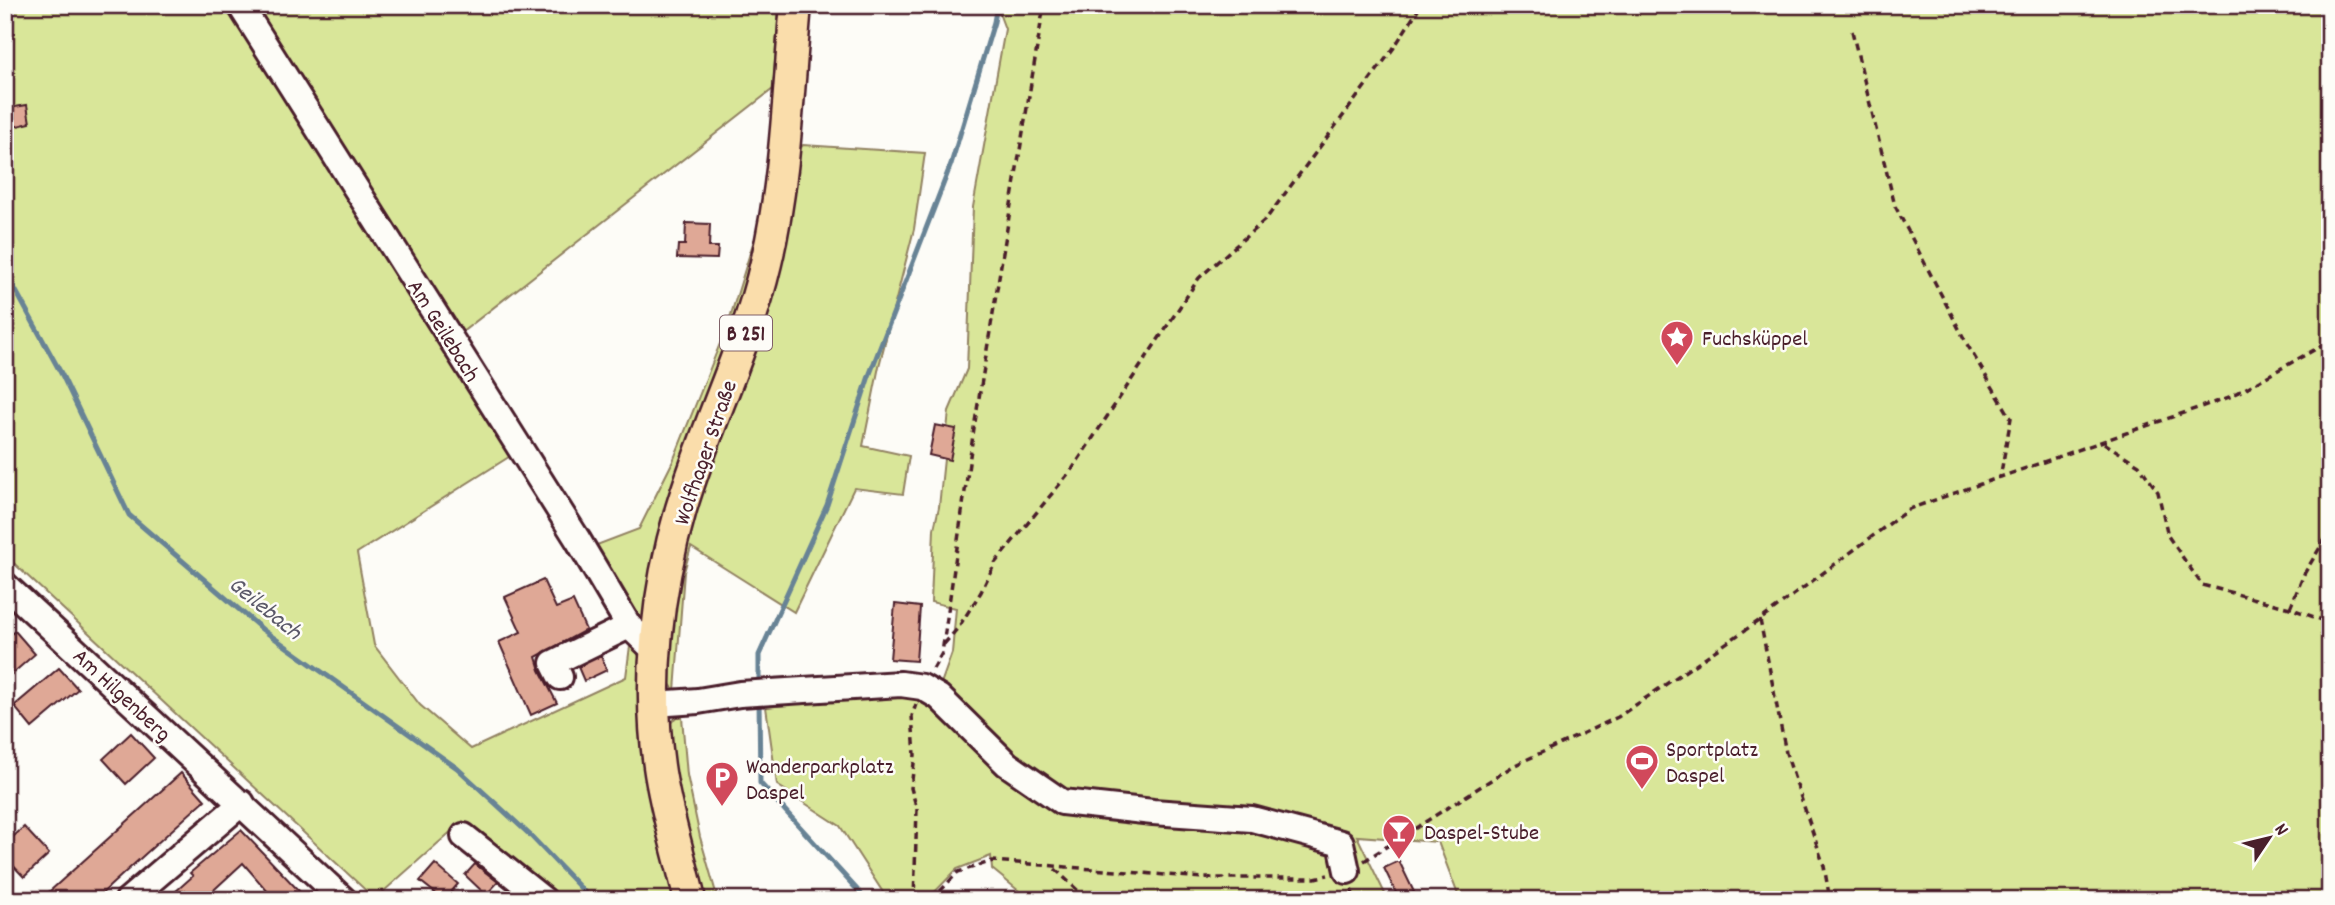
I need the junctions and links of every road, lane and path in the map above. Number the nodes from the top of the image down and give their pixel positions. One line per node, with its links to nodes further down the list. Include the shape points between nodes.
1 (240, 5): 14 (street, Am Geilebach)
2 (796, 5): 16 (main road, Wolfhager Straße / B 251, via 780,177 766,261 748,327 682,507 666,565)
3 (1044, 5): 15 (path)
4 (1421, 5): 15 (path, via 1266,219 1199,278 1073,468 995,563 964,619)
5 (1852, 31): 8 (path, via 1895,206 2011,418)
6 (2330, 341): 7 (path, via 2232,396)
7 (2102, 442): 8 (path); 11 (path, via 2139,465 2158,492 2168,536 2202,585)
8 (2000, 478): 12 (path, via 1909,509)
9 (2330, 531): 11 (path)
10 (5, 585): 20 (street, Am Hilgenberg)
11 (2290, 608): 13 (path)
12 (1760, 620): 23 (path, via 1618,718 1513,766); 31 (path, via 1786,753 1824,866)
13 (2330, 623)
14 (629, 626): 16 (street, Am Geilebach); 17 (street, via 554,663)
15 (943, 645): 18 (path, via 942,653)
16 (655, 651): 19 (main road, Wolfhager Straße / B 251)
17 (560, 677)
18 (909, 680): 19 (street); 23 (street, via 939,697 1007,764 1062,802 1252,819 1341,843); 28 (path, via 915,755 911,788 917,809)
19 (654, 704): 27 (main road, Wolfhager Straße / B 251, via 659,767)
20 (242, 803): 24 (street); 25 (street, Am Hilgenberg)
21 (464, 836): 26 (street)
22 (1053, 867): 23 (path, via 1203,878 1315,878); 29 (path, via 993,861 958,872); 30 (path)
23 (1348, 871)
24 (128, 900)
25 (344, 900)
26 (544, 900)
27 (691, 900)
28 (914, 900)
29 (932, 900)
30 (1088, 900)
31 (1830, 900)

